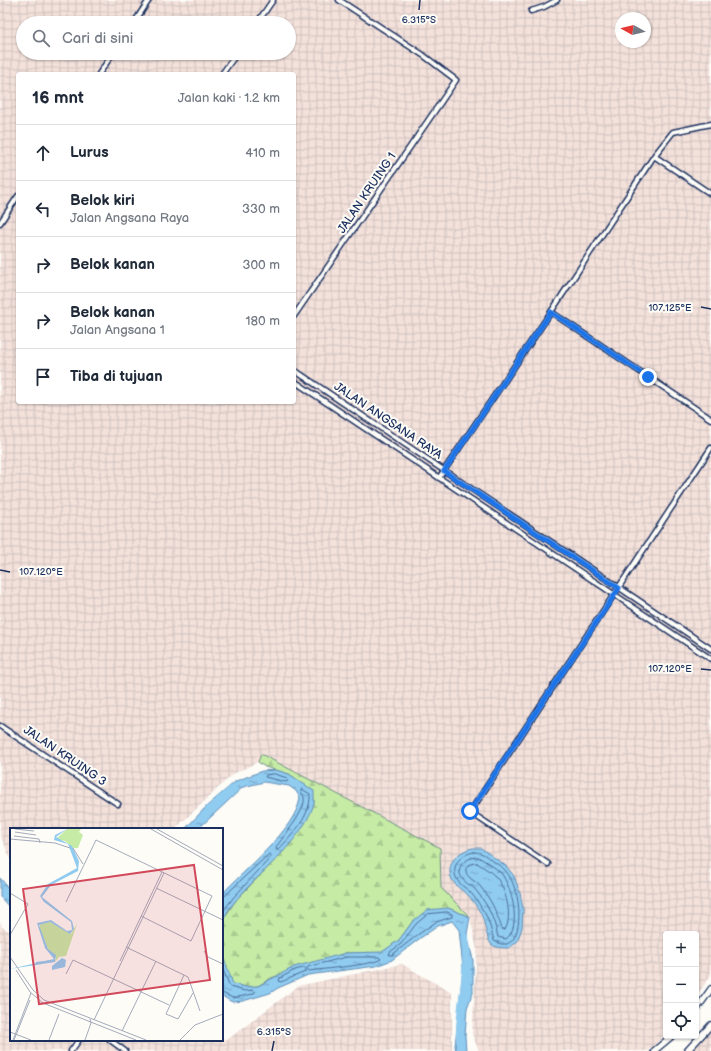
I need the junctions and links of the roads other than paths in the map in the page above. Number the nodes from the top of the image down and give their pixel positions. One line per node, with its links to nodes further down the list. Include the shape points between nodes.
1 (149, 0): 6 (street)
2 (273, 0): 7 (street)
3 (340, 0): 18 (street, JALAN KRUING 1, via 456,80)
4 (557, 0): 5 (street)
5 (531, 11)
6 (139, 16)
7 (262, 16)
8 (108, 60): 10 (street)
9 (231, 60): 11 (street)
10 (100, 72)
11 (223, 72)
12 (711, 124): 13 (street, via 673,132)
13 (654, 156): 14 (street); 17 (street)
14 (711, 194)
15 (16, 200): 16 (street)
16 (0, 223)
17 (551, 312): 21 (street); 23 (street)
18 (296, 313)
19 (296, 371): 23 (street, JALAN ANGSANA RAYA)
20 (296, 382): 24 (street, JALAN ANGSANA RAYA)
21 (711, 419)
22 (711, 448): 25 (street)
23 (444, 471): 24 (street); 25 (street, JALAN ANGSANA RAYA)
24 (439, 478): 26 (street, JALAN ANGSANA RAYA)
25 (619, 588): 26 (street); 27 (street, JALAN ANGSANA RAYA)
26 (614, 594): 28 (street, JALAN ANGSANA RAYA); 31 (street, via 470,812)
27 (711, 649)
28 (711, 659)
29 (0, 726): 30 (street, JALAN KRUING 3)
30 (118, 804)
31 (548, 864)
32 (711, 989): 33 (street)
33 (699, 1006)
34 (711, 1025): 41 (street)
35 (669, 1039): 38 (street)
36 (78, 1041): 39 (street)
37 (111, 1041): 40 (street)
38 (656, 1050)
39 (71, 1051)
40 (125, 1051)
41 (687, 1051)

